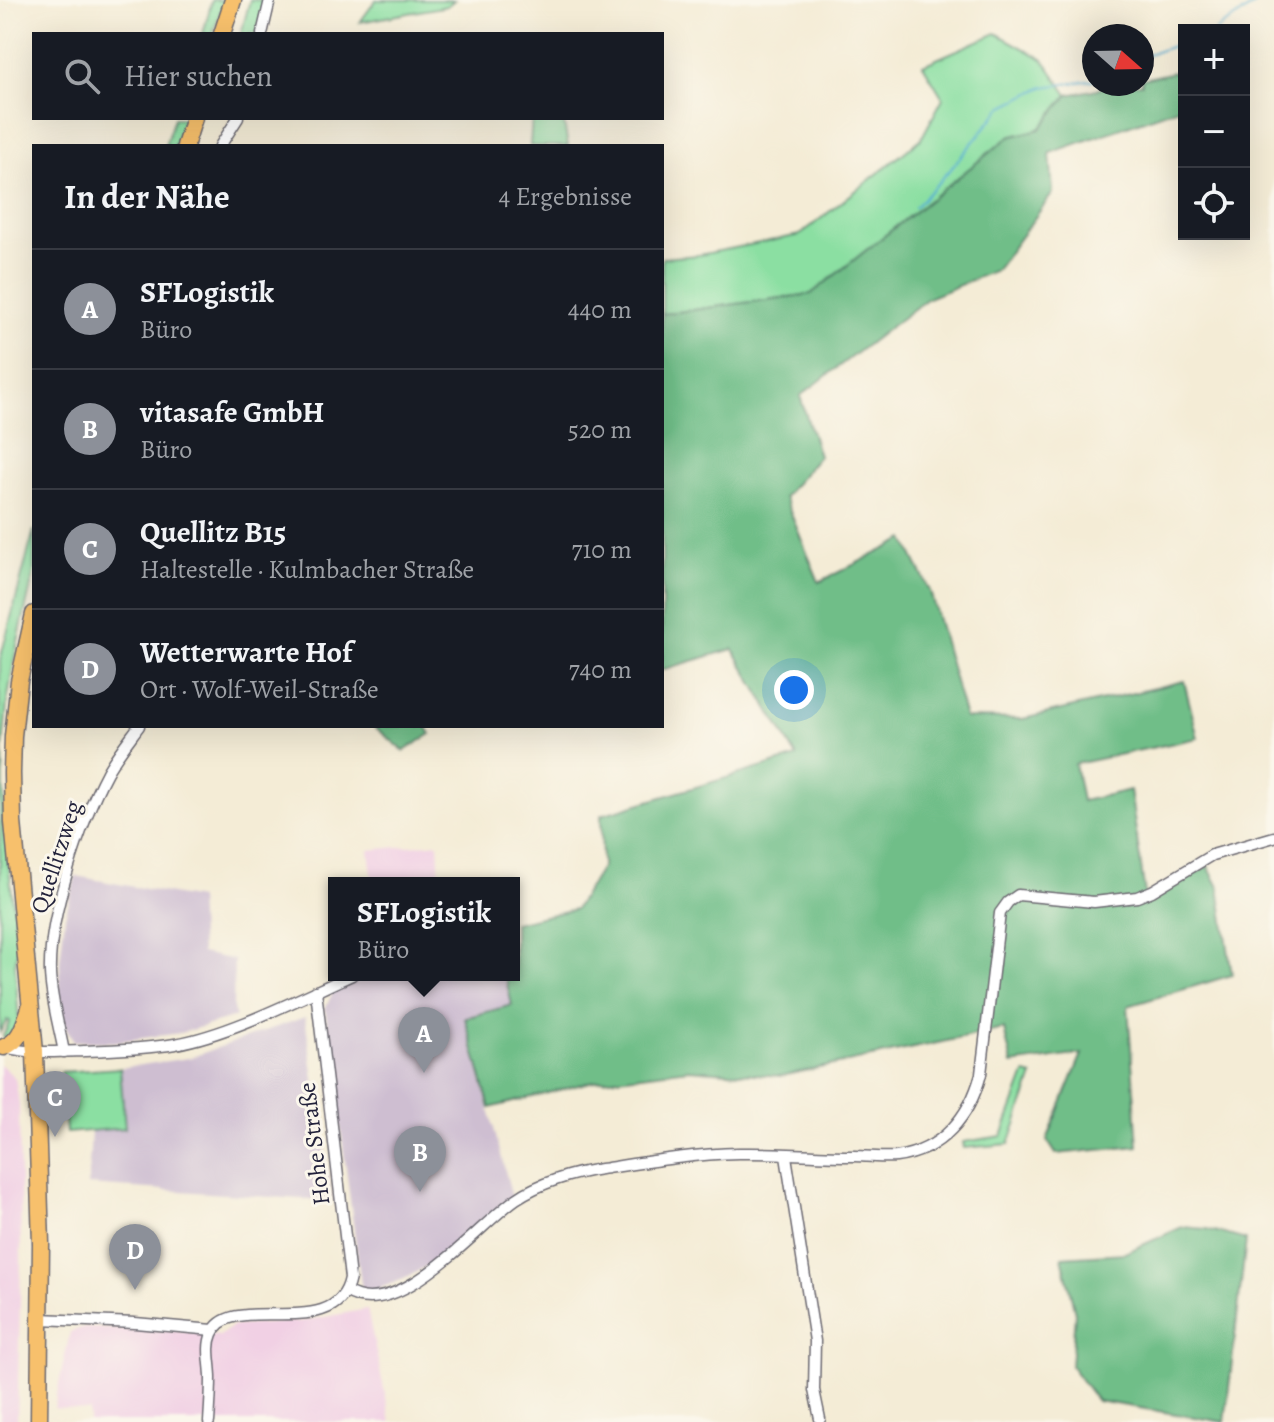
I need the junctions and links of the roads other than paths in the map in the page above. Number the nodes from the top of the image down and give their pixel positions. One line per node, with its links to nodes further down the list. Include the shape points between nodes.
1 (233, 0): 3 (main road)
2 (270, 0): 4 (street)
3 (223, 32)
4 (262, 32)
5 (193, 120): 7 (main road)
6 (237, 120): 8 (street)
7 (186, 144)
8 (221, 144)
9 (32, 623): 14 (main road, via 19,681 12,773)
10 (138, 728): 17 (street, Quellitzweg, via 108,771 92,807 55,921 50,974)
11 (1274, 837): 18 (street, via 1212,855 1137,897 1094,902 1018,895 1000,913 976,1096 951,1132 898,1157)
12 (338, 981): 13 (street)
13 (316, 991): 17 (street, via 210,1036 177,1044); 19 (street, Hohe Straße, via 350,1278)
14 (32, 1003): 15 (main road, via 19,1036); 16 (main road)
15 (2, 1046): 16 (street)
16 (35, 1052): 17 (street); 20 (main road)
17 (64, 1052)
18 (786, 1156): 19 (street, via 740,1153 593,1170 514,1200 452,1257 400,1289 370,1300); 22 (street, via 815,1341 814,1390)
19 (346, 1291): 21 (street, via 329,1307 231,1317)
20 (40, 1319): 21 (street); 23 (main road)
21 (213, 1330): 24 (street)
22 (820, 1419)
23 (39, 1422)
24 (209, 1422)

